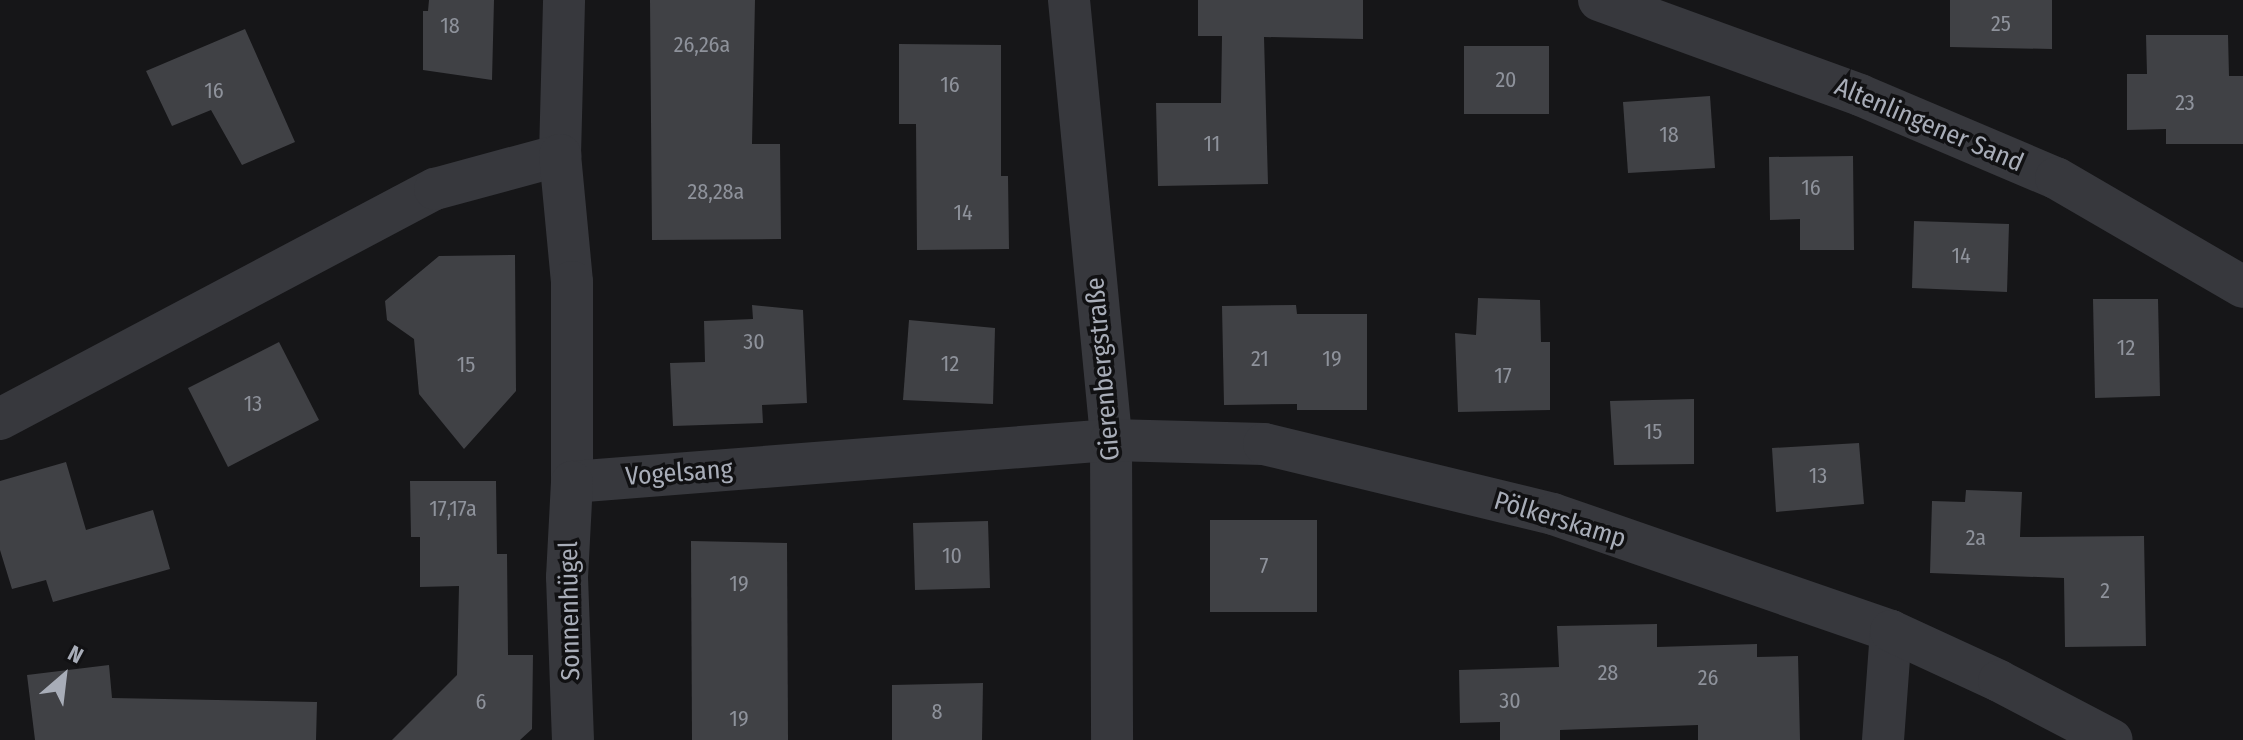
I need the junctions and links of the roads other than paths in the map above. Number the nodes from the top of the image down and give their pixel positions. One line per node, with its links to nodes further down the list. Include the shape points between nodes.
1 (564, 0): 4 (street)
2 (1069, 0): 7 (street, Gierenbergstraße)
3 (1599, 0): 5 (street, Altenlingener Sand, via 1860,95 2056,178)
4 (560, 155): 6 (street, via 435,189); 8 (street, via 572,282)
5 (2243, 287)
6 (0, 419)
7 (1111, 440): 8 (street, Vogelsang); 9 (street, Pölkerskamp, via 1264,444 1553,514); 11 (street, Gierenbergstraße)
8 (572, 482): 10 (street, Sonnenhügel, via 567,577)
9 (1891, 631): 12 (street); 13 (street)
10 (573, 740)
11 (1112, 740)
12 (1883, 740)
13 (2112, 740)

